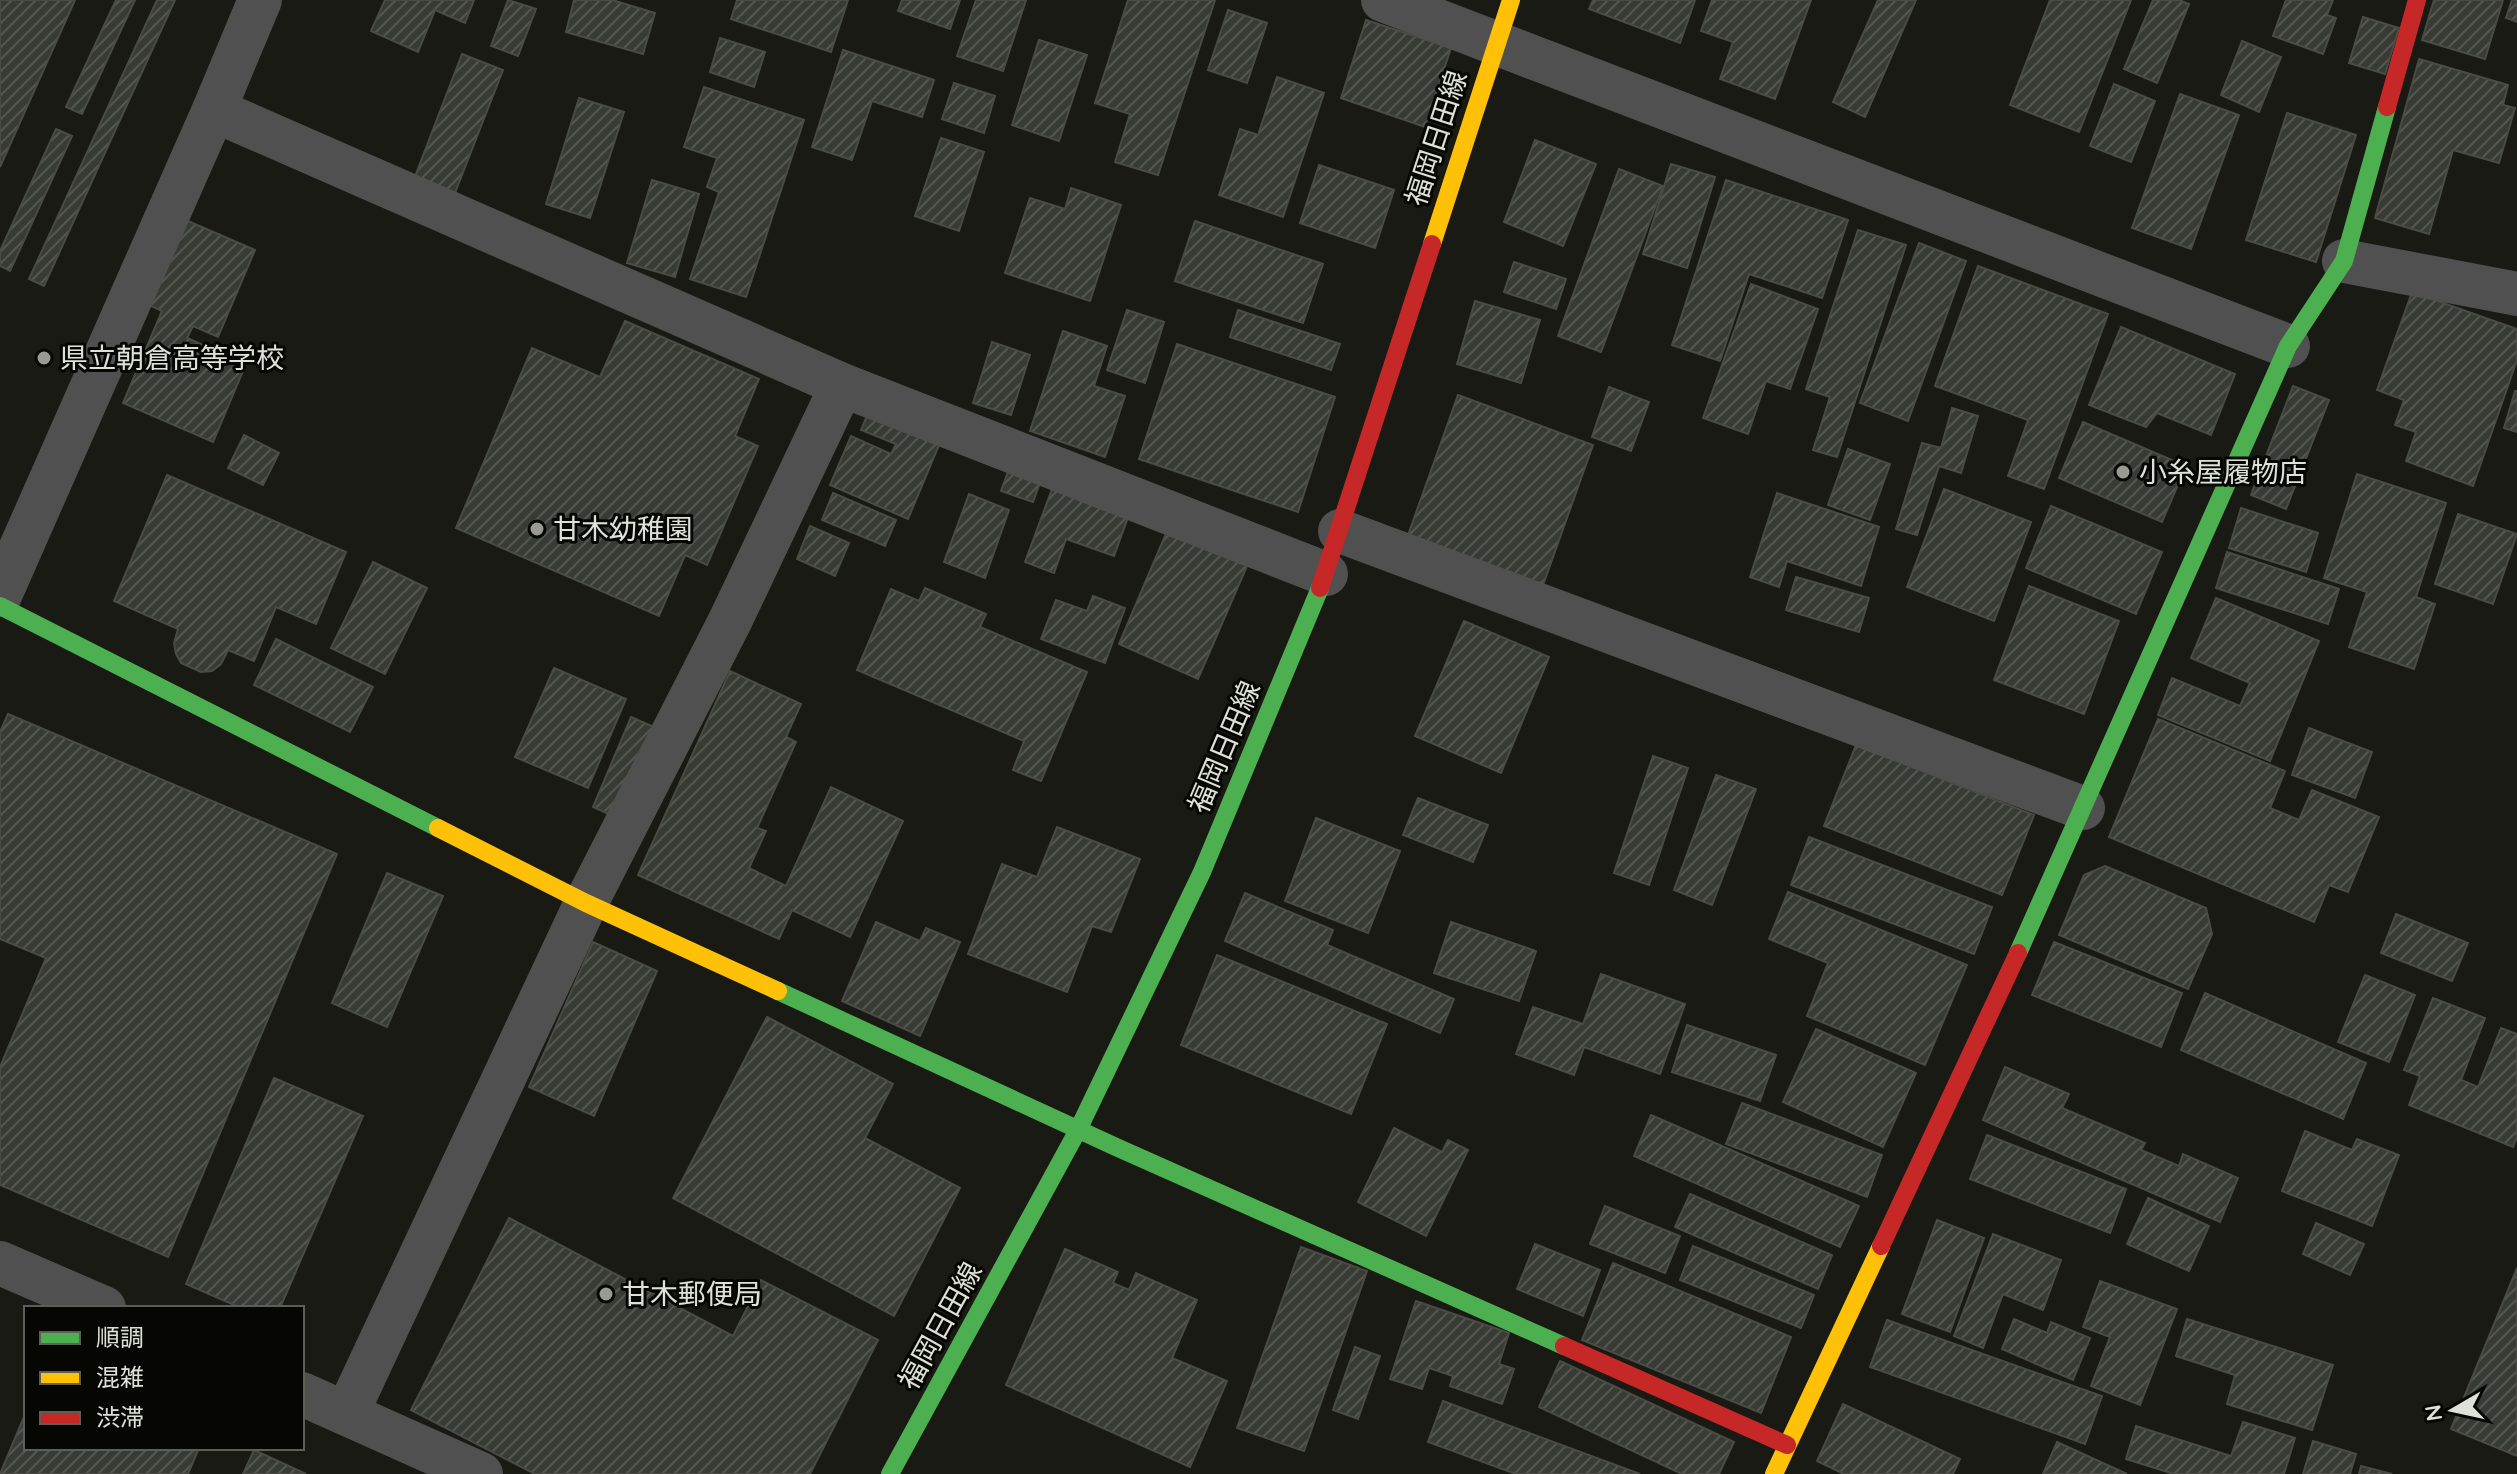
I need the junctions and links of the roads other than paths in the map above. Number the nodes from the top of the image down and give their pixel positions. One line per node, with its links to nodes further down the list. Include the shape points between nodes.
1 (260, 0): 6 (street)
2 (1383, 0): 5 (street)
3 (1511, 0): 5 (street, 福岡日田線)
4 (2417, 0): 7 (street)
5 (1496, 42): 9 (street); 11 (street, 福岡日田線)
6 (214, 110): 10 (street); 13 (street)
7 (2344, 261): 8 (street); 9 (street)
8 (2517, 294)
9 (2288, 346): 15 (street)
10 (842, 385): 12 (street); 16 (street, via 731,619)
11 (1340, 531): 12 (street, 福岡日田線); 15 (street)
12 (1326, 574): 17 (street, 福岡日田線, via 1202,872)
13 (0, 595)
14 (0, 606): 16 (street)
15 (2083, 808): 22 (street)
16 (586, 903): 17 (street); 21 (street)
17 (1078, 1130): 22 (street); 24 (street, 福岡日田線)
18 (0, 1263): 19 (street)
19 (99, 1306)
20 (304, 1395): 21 (street)
21 (347, 1413): 23 (street)
22 (1787, 1445): 25 (street)
23 (481, 1474)
24 (890, 1474)
25 (1774, 1474)

